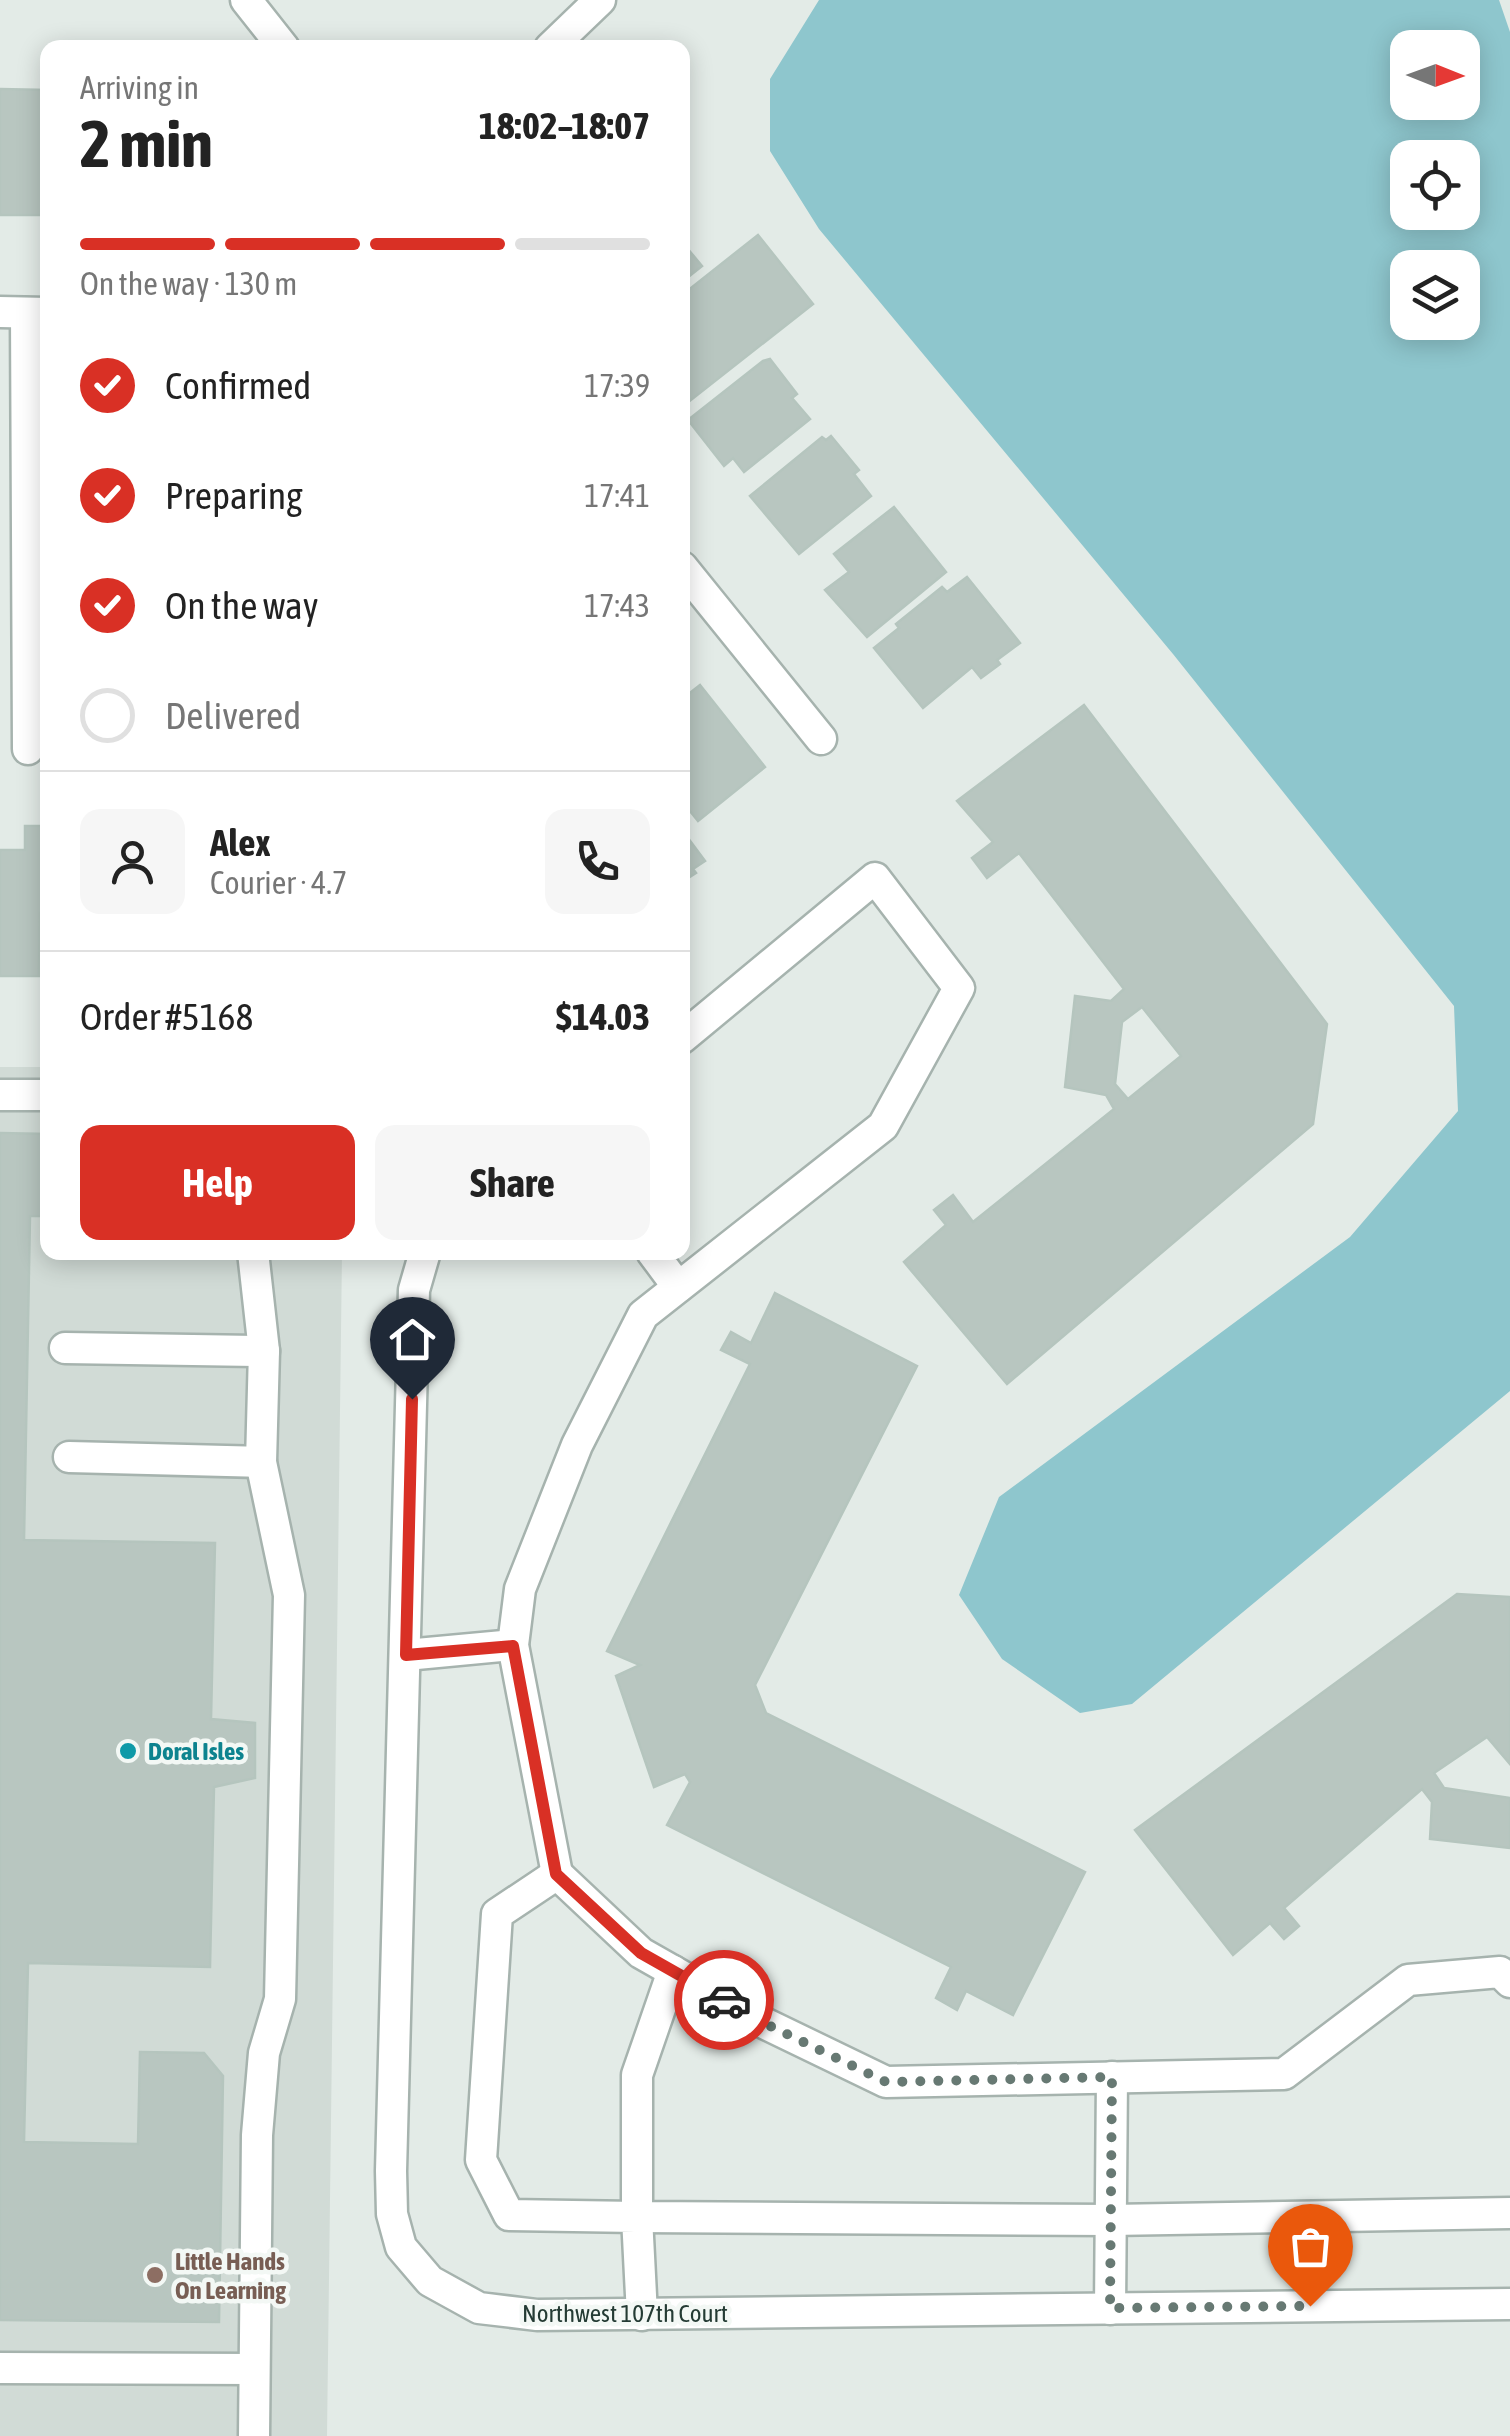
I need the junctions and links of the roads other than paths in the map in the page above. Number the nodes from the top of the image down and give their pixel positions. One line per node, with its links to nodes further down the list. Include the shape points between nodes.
1 (246, 0): 3 (street)
2 (600, 0): 4 (street)
3 (278, 40)
4 (558, 40)
5 (24, 313): 8 (street)
6 (690, 583): 7 (street)
7 (821, 738)
8 (25, 749)
9 (690, 1031): 15 (street, via 875,878 959,988 883,1126)
10 (40, 1095): 11 (street)
11 (0, 1096)
12 (254, 1260): 17 (street)
13 (422, 1260): 21 (street, Northwest 107th Court, via 414,1290)
14 (658, 1260): 15 (street)
15 (678, 1287): 20 (street, via 643,1315 577,1445 520,1589)
16 (65, 1348): 17 (street)
17 (264, 1352): 19 (street)
18 (69, 1456): 19 (street)
19 (260, 1462): 33 (street, via 289,1595 280,1999 264,2053 257,2135)
20 (513, 1646): 21 (street); 22 (street)
21 (406, 1655): 31 (street, Northwest 107th Court, via 391,2171 401,2247 430,2281 479,2308)
22 (556, 1874): 23 (street, via 641,1953); 27 (street, via 497,1914 480,2160 509,2215)
23 (673, 1972): 25 (street, via 886,2082); 27 (street, via 637,2075)
24 (1510, 1982): 25 (street, via 1500,1972 1408,1980 1284,2074)
25 (1112, 2077): 28 (street)
26 (1510, 2213): 28 (street)
27 (637, 2217): 28 (street); 31 (street)
28 (1110, 2220): 30 (street)
29 (1510, 2304): 30 (street, Northwest 107th Court)
30 (1110, 2308): 31 (street, Northwest 107th Court)
31 (642, 2314)
32 (0, 2368): 33 (street)
33 (254, 2370): 34 (street)
34 (254, 2436)

